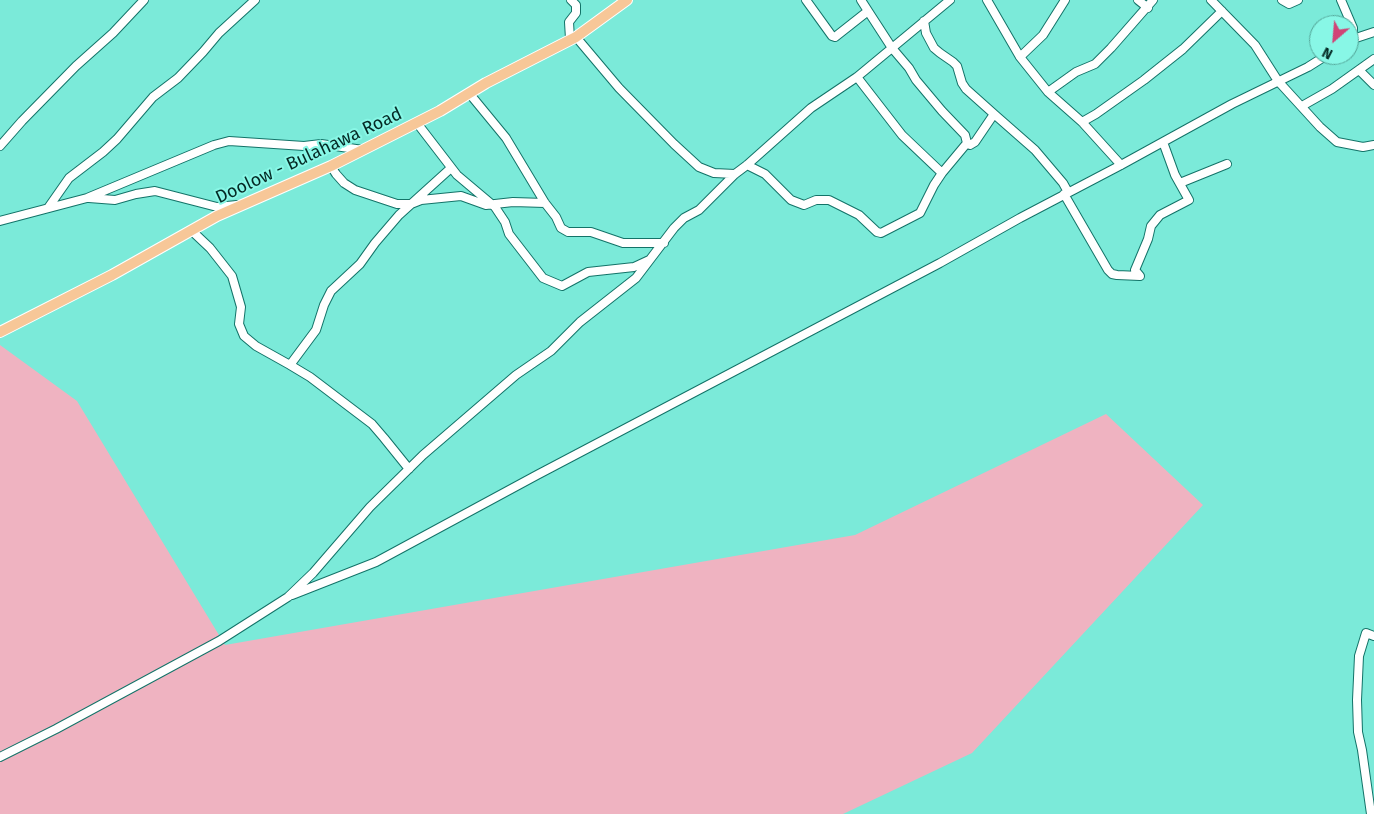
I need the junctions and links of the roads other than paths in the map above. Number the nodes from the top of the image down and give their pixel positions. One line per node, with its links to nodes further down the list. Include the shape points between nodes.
1 (144, 0): 41 (street)
2 (255, 0): 57 (street, via 218,33 178,78 153,97 117,139 69,178)
3 (572, 0): 23 (street, via 576,5 576,13 569,22)
4 (627, 0): 23 (main road, Doolow - Bulahawa Road)
5 (806, 0): 17 (street, via 835,37)
6 (861, 0): 17 (street)
7 (950, 0): 20 (street)
8 (987, 0): 25 (street)
9 (1065, 0): 25 (street, via 1043,34)
10 (1138, 0): 16 (street)
11 (1153, 0): 16 (street)
12 (1211, 0): 18 (street)
13 (1282, 0): 14 (street, via 1289,4)
14 (1298, 0)
15 (1341, 0): 19 (street)
16 (1148, 8): 32 (street, via 1095,64 1076,72)
17 (868, 11): 24 (street)
18 (1222, 11): 30 (street, via 1255,45); 36 (street, via 1183,49 1144,80)
19 (1347, 15)
20 (924, 21): 24 (street); 35 (street, via 934,48 957,66 966,89)
21 (1374, 32): 22 (street)
22 (1359, 37)
23 (573, 38): 33 (main road, Doolow - Bulahawa Road); 49 (street, via 699,167 714,173)
24 (892, 48): 29 (street); 39 (street, via 930,98 965,135)
25 (1020, 57): 32 (street)
26 (1374, 59): 28 (street)
27 (1311, 65): 30 (street)
28 (1359, 70): 31 (street); 34 (street)
29 (857, 77): 44 (street, via 810,108); 48 (street, via 902,135)
30 (1278, 81): 34 (street); 38 (street)
31 (1374, 85)
32 (1048, 92): 36 (street)
33 (469, 93): 37 (main road, Doolow - Bulahawa Road); 53 (street, via 506,138)
34 (1302, 106): 40 (street, via 1337,142)
35 (994, 114): 39 (street, via 975,142); 51 (street, via 1035,150 1063,183)
36 (1082, 122): 45 (street)
37 (417, 123): 42 (main road, Doolow - Bulahawa Road); 47 (street)
38 (1163, 142): 45 (street); 50 (street)
39 (967, 143): 48 (street)
40 (1374, 145)
41 (0, 146)
42 (364, 150): 46 (main road, Doolow - Bulahawa Road); 52 (street, via 322,144 304,146 229,141)
43 (1227, 164): 50 (street)
44 (747, 165): 48 (street, via 765,174 791,200 804,205 816,200 829,200 859,214 880,233 920,213); 49 (street)
45 (1121, 165): 51 (street)
46 (331, 166): 54 (street, via 344,183 355,190 397,204); 55 (main road, Doolow - Bulahawa Road)
47 (451, 168): 54 (street); 56 (street)
48 (942, 173)
49 (735, 174): 60 (street, via 699,210 679,223)
50 (1180, 183): 51 (street, via 1189,200 1160,215 1151,226 1135,270 1140,276 1117,275 1108,270)
51 (1066, 193): 65 (street, via 376,562)
52 (88, 198): 55 (street, via 115,200 155,191 217,207); 57 (street)
53 (545, 203): 56 (street); 60 (street, via 561,228 568,232 591,232 623,243)
54 (411, 204): 56 (street, via 462,196); 63 (street, via 360,264 331,291 316,330)
55 (246, 205): 59 (main road, Doolow - Bulahawa Road, via 217,216)
56 (493, 205): 61 (street, via 534,268 550,282 562,286 588,272 634,267)
57 (48, 208): 58 (street)
58 (0, 221)
59 (192, 231): 62 (main road, Doolow - Bulahawa Road, via 112,276); 63 (street, via 232,276 241,308 239,324 244,336 260,349)
60 (664, 242): 61 (street)
61 (652, 258): 64 (street, via 636,278 580,322 551,351 516,375)
62 (0, 332)
63 (290, 364): 64 (street, via 372,424)
64 (409, 469): 65 (street)
65 (288, 597): 67 (street, via 219,641)
66 (1374, 636): 68 (street, via 1366,633 1359,656 1357,700 1358,732)
67 (0, 757)
68 (1372, 810)

